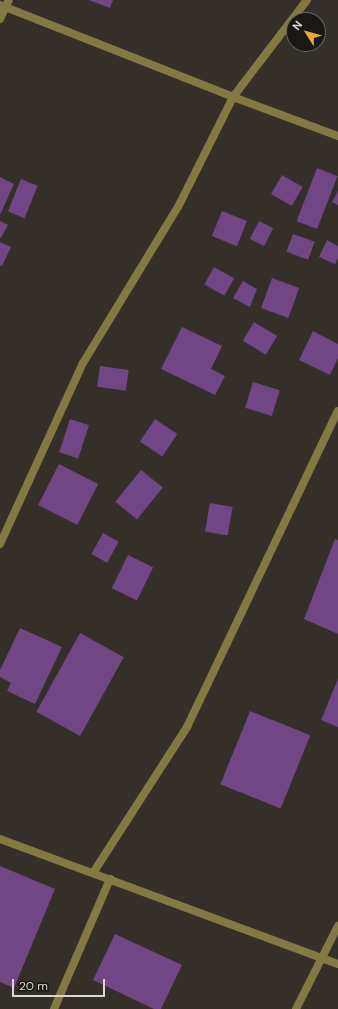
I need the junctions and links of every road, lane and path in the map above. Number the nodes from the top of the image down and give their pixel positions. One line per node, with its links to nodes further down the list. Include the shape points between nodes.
1 (307, 0): 4 (street)
2 (5, 4): 3 (street); 4 (street)
3 (0, 19)
4 (232, 97): 5 (street); 7 (street, via 178,207 83,363)
5 (338, 136)
6 (338, 411): 9 (street, via 187,727)
7 (0, 544)
8 (0, 839): 9 (street)
9 (93, 873): 10 (street)
10 (110, 879): 12 (street); 14 (street)
11 (338, 926): 12 (street)
12 (322, 958): 13 (street); 15 (street)
13 (338, 964)
14 (54, 1009)
15 (296, 1009)

